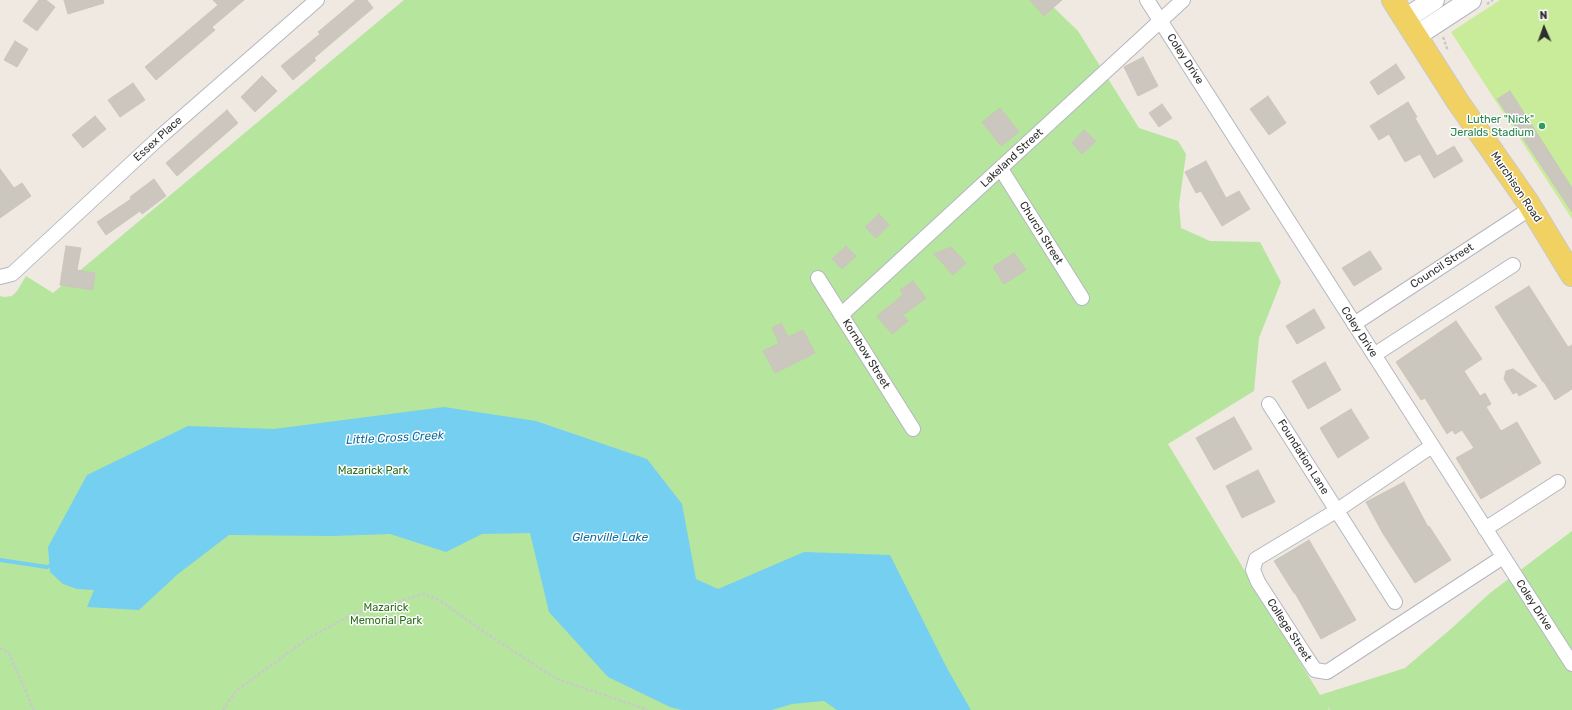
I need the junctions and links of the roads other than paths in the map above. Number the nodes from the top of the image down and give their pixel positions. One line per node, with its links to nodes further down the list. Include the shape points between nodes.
1 (317, 0): 13 (street, Essex Place, via 160,136 12,274)
2 (1148, 0): 7 (street, Coley Drive)
3 (1183, 0): 7 (street, Lakeland Street)
4 (1393, 0): 8 (main road, Murchison Road)
5 (1434, 0): 8 (street)
6 (1479, 2): 8 (street)
7 (1161, 21): 9 (street, Lakeland Street); 17 (street, Coley Drive)
8 (1411, 27): 10 (main road, Murchison Road, via 1458,102)
9 (1000, 168): 15 (street, Church Street); 16 (street, Lakeland Street)
10 (1531, 208): 12 (main road, Murchison Road); 17 (street, Council Street)
11 (1512, 265): 18 (street)
12 (1572, 275)
13 (0, 277)
14 (818, 278): 16 (street, Kornbow Street)
15 (1082, 298)
16 (841, 315): 20 (street, Kornbow Street)
17 (1354, 324): 18 (street, Coley Drive)
18 (1374, 354): 21 (street, Coley Drive)
19 (1269, 404): 23 (street, Foundation Lane)
20 (913, 429)
21 (1432, 446): 23 (street); 24 (street, Coley Drive)
22 (1558, 482): 24 (street)
23 (1336, 511): 25 (street, College Street, via 1256,559 1253,570 1258,582 1315,670 1327,672); 26 (street, Foundation Lane)
24 (1485, 529): 25 (street, Coley Drive)
25 (1503, 557): 27 (street, Coley Drive)
26 (1395, 602)
27 (1572, 664)

